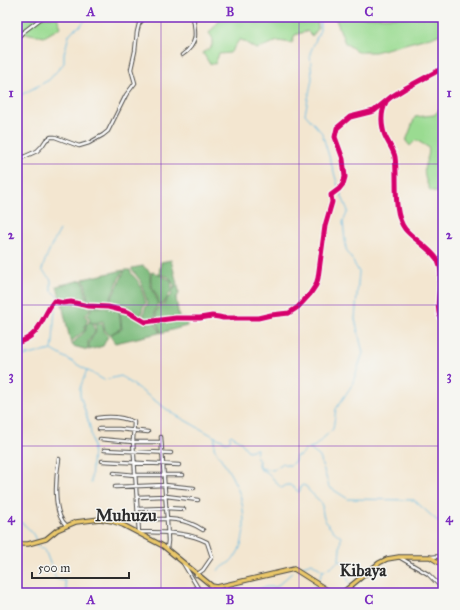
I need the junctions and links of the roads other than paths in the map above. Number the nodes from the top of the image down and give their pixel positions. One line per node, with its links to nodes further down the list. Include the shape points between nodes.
1 (43, 17): 4 (street)
2 (145, 17): 8 (street, via 139,24 131,69 135,83 108,131 90,143 78,146 51,137 35,152)
3 (193, 17): 5 (street, via 195,39)
4 (17, 39)
5 (182, 55)
6 (443, 68): 7 (street)
7 (386, 102): 9 (street, via 382,118 383,130 395,157 399,214 405,229 435,255 439,262 441,272 438,311); 10 (street, via 374,111 350,117 336,130 334,137 343,159 345,177 343,184 331,195 332,202 325,226 316,285 300,305 289,313 258,318 232,319 212,316 146,322 128,312 108,307 54,301 35,333)
8 (17, 160)
9 (443, 323)
10 (17, 343)
11 (96, 418): 13 (street, via 129,420 134,422)
12 (99, 429): 13 (street)
13 (134, 430): 14 (street); 17 (street)
14 (148, 432)
15 (160, 437): 18 (street)
16 (100, 439): 17 (street)
17 (133, 442): 18 (street); 20 (street)
18 (161, 442): 21 (street)
19 (104, 450): 20 (street)
20 (134, 452): 21 (street); 25 (street)
21 (162, 453): 22 (street); 26 (street)
22 (172, 453)
23 (59, 459): 44 (street, via 56,485 59,514)
24 (102, 461): 25 (street)
25 (135, 463): 26 (street); 30 (street)
26 (163, 464): 27 (street); 29 (street)
27 (179, 465)
28 (114, 473): 30 (street)
29 (164, 474): 30 (street); 31 (street); 32 (street)
30 (136, 475): 33 (street)
31 (183, 475)
32 (165, 485): 33 (street); 35 (street); 36 (street)
33 (136, 486): 34 (street); 37 (street)
34 (115, 487)
35 (194, 488)
36 (166, 496): 37 (street); 38 (street); 39 (street)
37 (137, 497): 41 (street)
38 (198, 500)
39 (166, 508): 40 (street); 41 (street); 42 (street)
40 (184, 509)
41 (138, 510): 43 (street)
42 (167, 519): 43 (street); 45 (street, via 190,522); 47 (street)
43 (138, 520): 46 (street)
44 (66, 525): 46 (main road, via 84,520 108,520); 48 (main road, via 46,539)
45 (203, 530)
46 (139, 533): 47 (street); 49 (main road)
47 (168, 533): 49 (street); 55 (street, via 187,535 209,544 212,557)
48 (17, 544)
49 (166, 549): 53 (main road)
50 (443, 556): 52 (street)
51 (399, 557): 52 (main road); 57 (street, via 428,574); 61 (main road, via 379,563)
52 (430, 557): 54 (main road)
53 (183, 563): 55 (main road); 58 (street)
54 (443, 565)
55 (196, 575): 56 (main road)
56 (211, 586): 59 (street); 60 (main road, via 217,587 295,570)
57 (443, 589)
58 (201, 593)
59 (210, 593)
60 (332, 593)
61 (342, 593)

